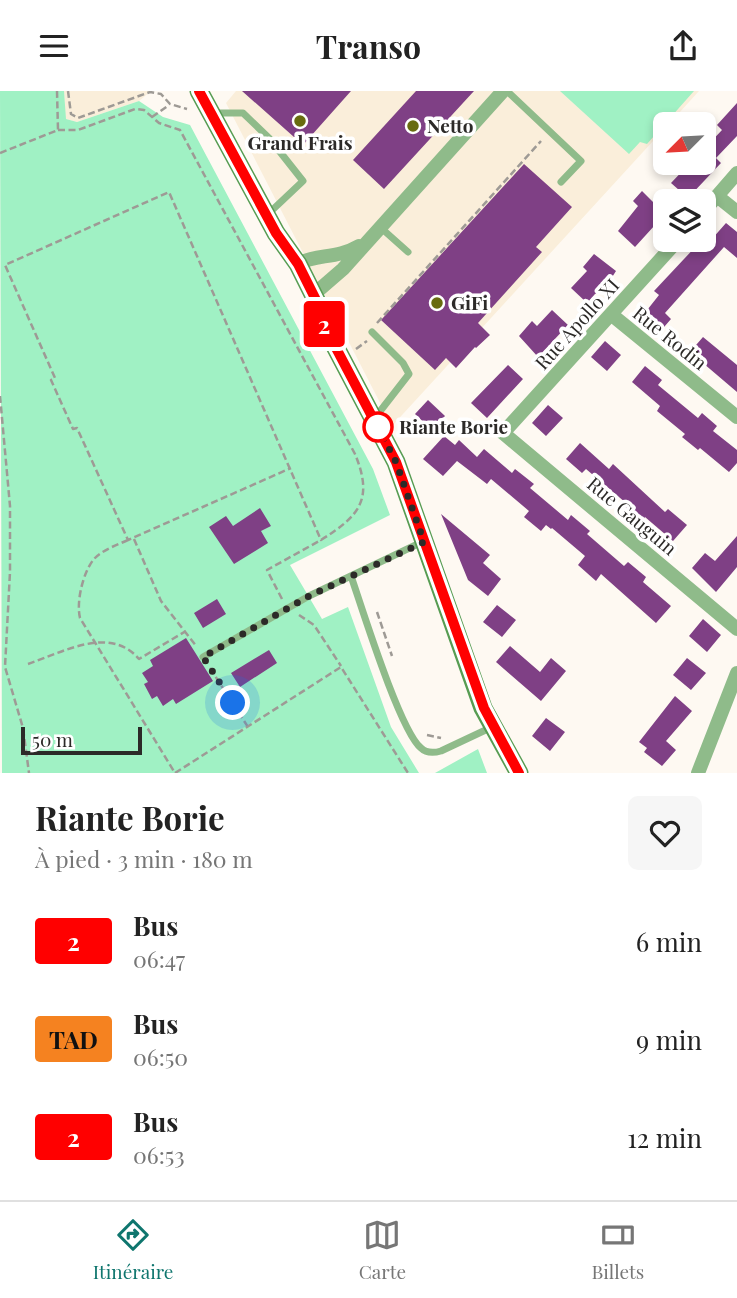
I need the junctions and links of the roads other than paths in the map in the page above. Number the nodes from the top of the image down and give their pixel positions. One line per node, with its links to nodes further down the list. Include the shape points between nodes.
1 (199, 91): 3 (street)
2 (505, 91): 5 (lane, via 581,161); 9 (street)
3 (202, 112): 8 (street); 8 (lane, via 243,113 303,181)
4 (737, 173): 6 (street)
5 (561, 182)
6 (717, 196): 7 (street)
7 (737, 212)
8 (267, 215): 13 (street)
9 (380, 226): 10 (street); 11 (lane)
10 (366, 241): 13 (street, via 349,252); 14 (street)
11 (408, 252)
12 (667, 252): 15 (street, Rue Apollo XI)
13 (298, 264): 14 (street)
14 (313, 295): 18 (street)
15 (612, 315): 17 (street, Rue Rodin); 19 (street, Rue Apollo XI)
16 (372, 332): 18 (lane, via 410,374)
17 (737, 417)
18 (374, 419): 20 (street, via 396,462)
19 (503, 433): 22 (street, Rue Gauguin)
20 (424, 542): 21 (lane); 25 (street)
21 (351, 576): 23 (lane, via 286,607); 25 (lane, via 414,741 427,752 441,751)
22 (737, 629)
23 (203, 657)
24 (737, 673): 27 (street)
25 (492, 727): 26 (street)
26 (519, 773)
27 (698, 773)

